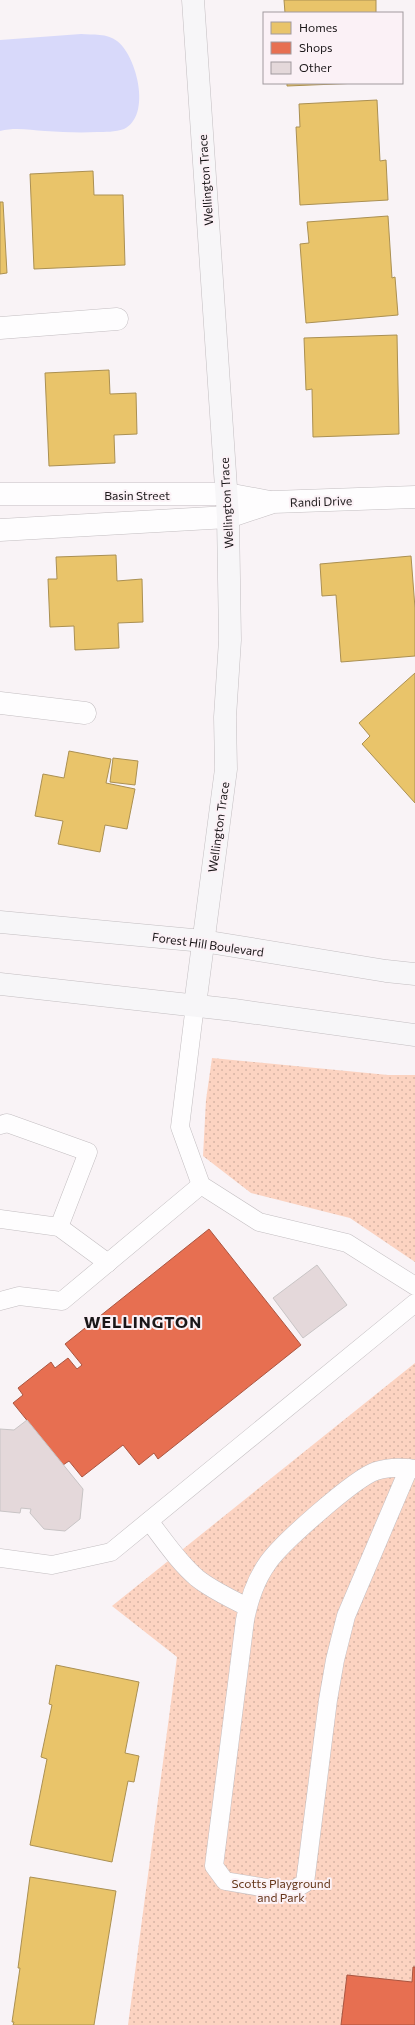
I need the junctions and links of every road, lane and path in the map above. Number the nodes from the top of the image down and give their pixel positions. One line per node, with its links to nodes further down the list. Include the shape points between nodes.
1 (193, 0): 5 (street, Wellington Trace)
2 (117, 319): 3 (street)
3 (0, 328)
4 (0, 494): 5 (street, Basin Street)
5 (227, 494): 7 (street, Basin Street); 8 (street, Wellington Trace)
6 (415, 497): 7 (street, Randi Drive)
7 (273, 502): 8 (street, Randi Drive)
8 (228, 517): 9 (street, Basin Street); 13 (street, Wellington Trace, via 230,640 225,717 226,769)
9 (0, 530)
10 (0, 703): 11 (street)
11 (86, 713)
12 (0, 922): 13 (street, Forest Hill Boulevard)
13 (203, 941): 14 (street, Forest Hill Boulevard); 16 (street, Wellington Trace)
14 (415, 974)
15 (0, 984): 16 (street)
16 (195, 1006): 17 (street); 19 (lane, via 180,1127)
17 (415, 1035)
18 (0, 1125): 21 (lane, via 6,1123 88,1152)
19 (201, 1185): 22 (lane); 23 (lane, via 259,1222 347,1243)
20 (0, 1219): 21 (lane)
21 (59, 1227): 22 (lane)
22 (108, 1263): 24 (lane, via 62,1301 20,1296)
23 (415, 1286)
24 (0, 1302)
25 (415, 1303): 27 (lane)
26 (412, 1468): 29 (lane, via 398,1467 375,1471 354,1483 292,1537 267,1563 250,1595); 29 (lane, via 346,1616 328,1700 305,1883 290,1892 225,1881 214,1866)
27 (148, 1521): 28 (lane, via 111,1552 52,1564); 29 (lane, via 196,1577)
28 (0, 1558)
29 (248, 1607)

